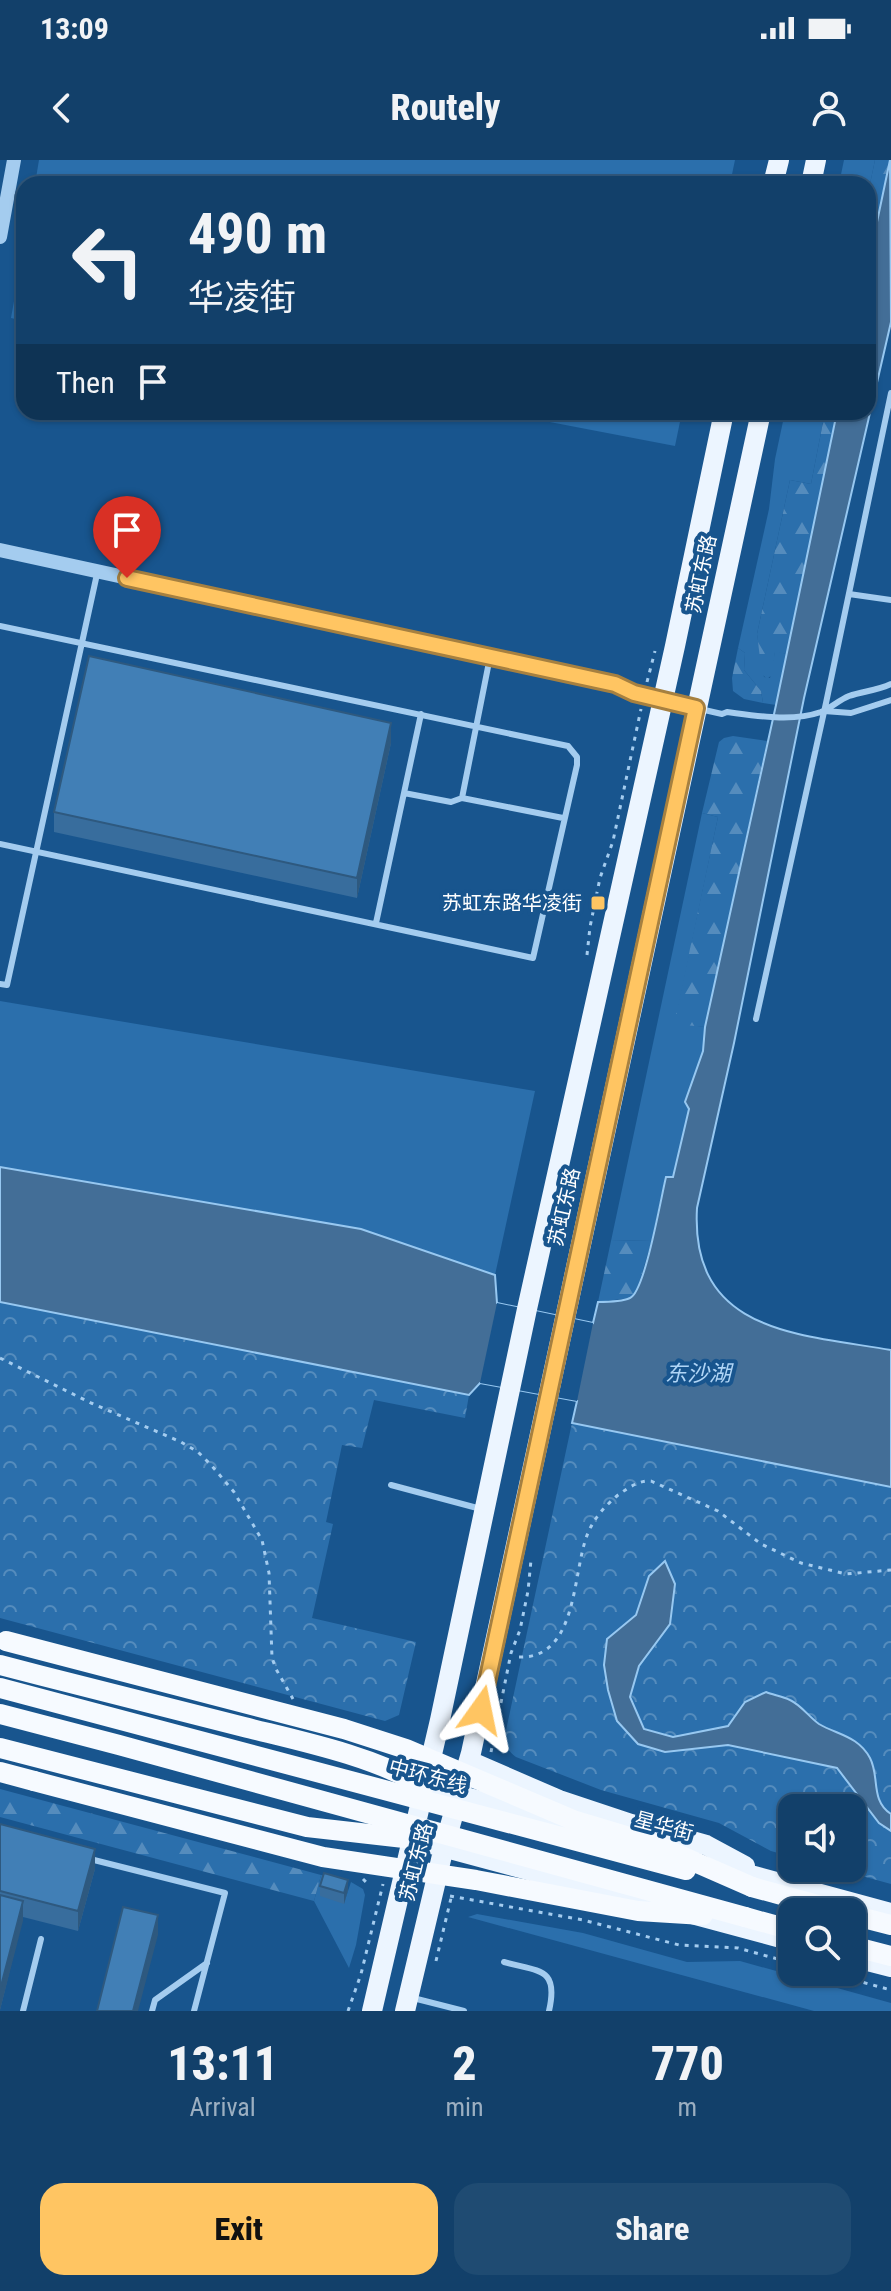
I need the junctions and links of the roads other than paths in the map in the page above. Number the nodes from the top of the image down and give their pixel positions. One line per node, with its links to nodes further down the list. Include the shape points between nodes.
1 (14, 160): 2 (street)
2 (0, 237)
3 (891, 393): 8 (lane)
4 (722, 420): 14 (main road, 苏虹东路)
5 (759, 420): 16 (main road, 苏虹东路)
6 (0, 550): 7 (street)
7 (97, 571): 11 (lane); 12 (street)
8 (849, 594): 9 (lane); 17 (lane)
9 (891, 600)
10 (0, 626): 11 (lane)
11 (82, 642): 18 (lane); 24 (lane)
12 (490, 657): 14 (street, via 615,684); 19 (lane)
13 (891, 684): 17 (lane, via 849,696)
14 (662, 700): 16 (street); 29 (main road, 苏虹东路)
15 (891, 700): 17 (lane, via 851,713)
16 (696, 708): 17 (lane, via 802,717); 36 (main road, 苏虹东路)
17 (824, 711): 27 (lane)
18 (421, 714): 19 (lane); 20 (lane)
19 (475, 726): 21 (lane); 22 (lane, via 574,751 577,765)
20 (404, 793): 21 (lane, via 451,802); 25 (lane)
21 (462, 798): 22 (lane)
22 (563, 818): 25 (lane, via 533,958)
23 (0, 844): 24 (lane)
24 (37, 851): 25 (lane); 26 (lane, via 7,985)
25 (376, 923)
26 (0, 984)
27 (756, 1019)
28 (391, 1485): 29 (lane)
29 (485, 1510): 38 (main road, 苏虹东路)
30 (3, 1640): 45 (highway, bridge, via 406,1749 573,1820 656,1845)
31 (0, 1665): 35 (highway)
32 (0, 1688): 45 (highway, 中环东线, bridge)
33 (0, 1714): 48 (highway, bridge)
34 (0, 1748): 40 (highway)
35 (324, 1748): 38 (highway); 40 (highway, via 334,1768 333,1795 323,1818)
36 (469, 1761): 39 (main road, 苏虹东路); 44 (main road, via 559,1800 706,1845)
37 (0, 1772): 48 (highway, bridge, via 323,1857 638,1911)
38 (424, 1786): 39 (main road, 星华街); 41 (main road, 苏虹东路)
39 (459, 1796): 42 (main road, 苏虹东路); 44 (main road, 星华街)
40 (307, 1827): 41 (highway)
41 (413, 1839): 42 (main road); 64 (main road, 苏虹东路)
42 (444, 1847): 52 (main road); 60 (main road, 苏虹东路)
43 (75, 1855): 58 (lane, via 225,1893)
44 (773, 1881): 47 (main road, 星华街)
45 (752, 1887): 46 (highway, 中环东线)
46 (792, 1898)
47 (891, 1913)
48 (745, 1917): 51 (highway)
49 (866, 1919): 50 (highway)
50 (891, 1925)
51 (778, 1926)
52 (778, 1937)
53 (41, 1939): 61 (lane)
54 (866, 1950): 55 (highway)
55 (891, 1956)
56 (866, 1961): 59 (main road)
57 (504, 1962): 66 (lane, via 550,1979)
58 (207, 1963): 62 (lane, via 155,2000); 63 (lane)
59 (891, 1967)
60 (407, 2004): 65 (lane)
61 (23, 2011)
62 (152, 2011)
63 (194, 2011)
64 (372, 2011)
65 (464, 2011)
66 (549, 2011)

